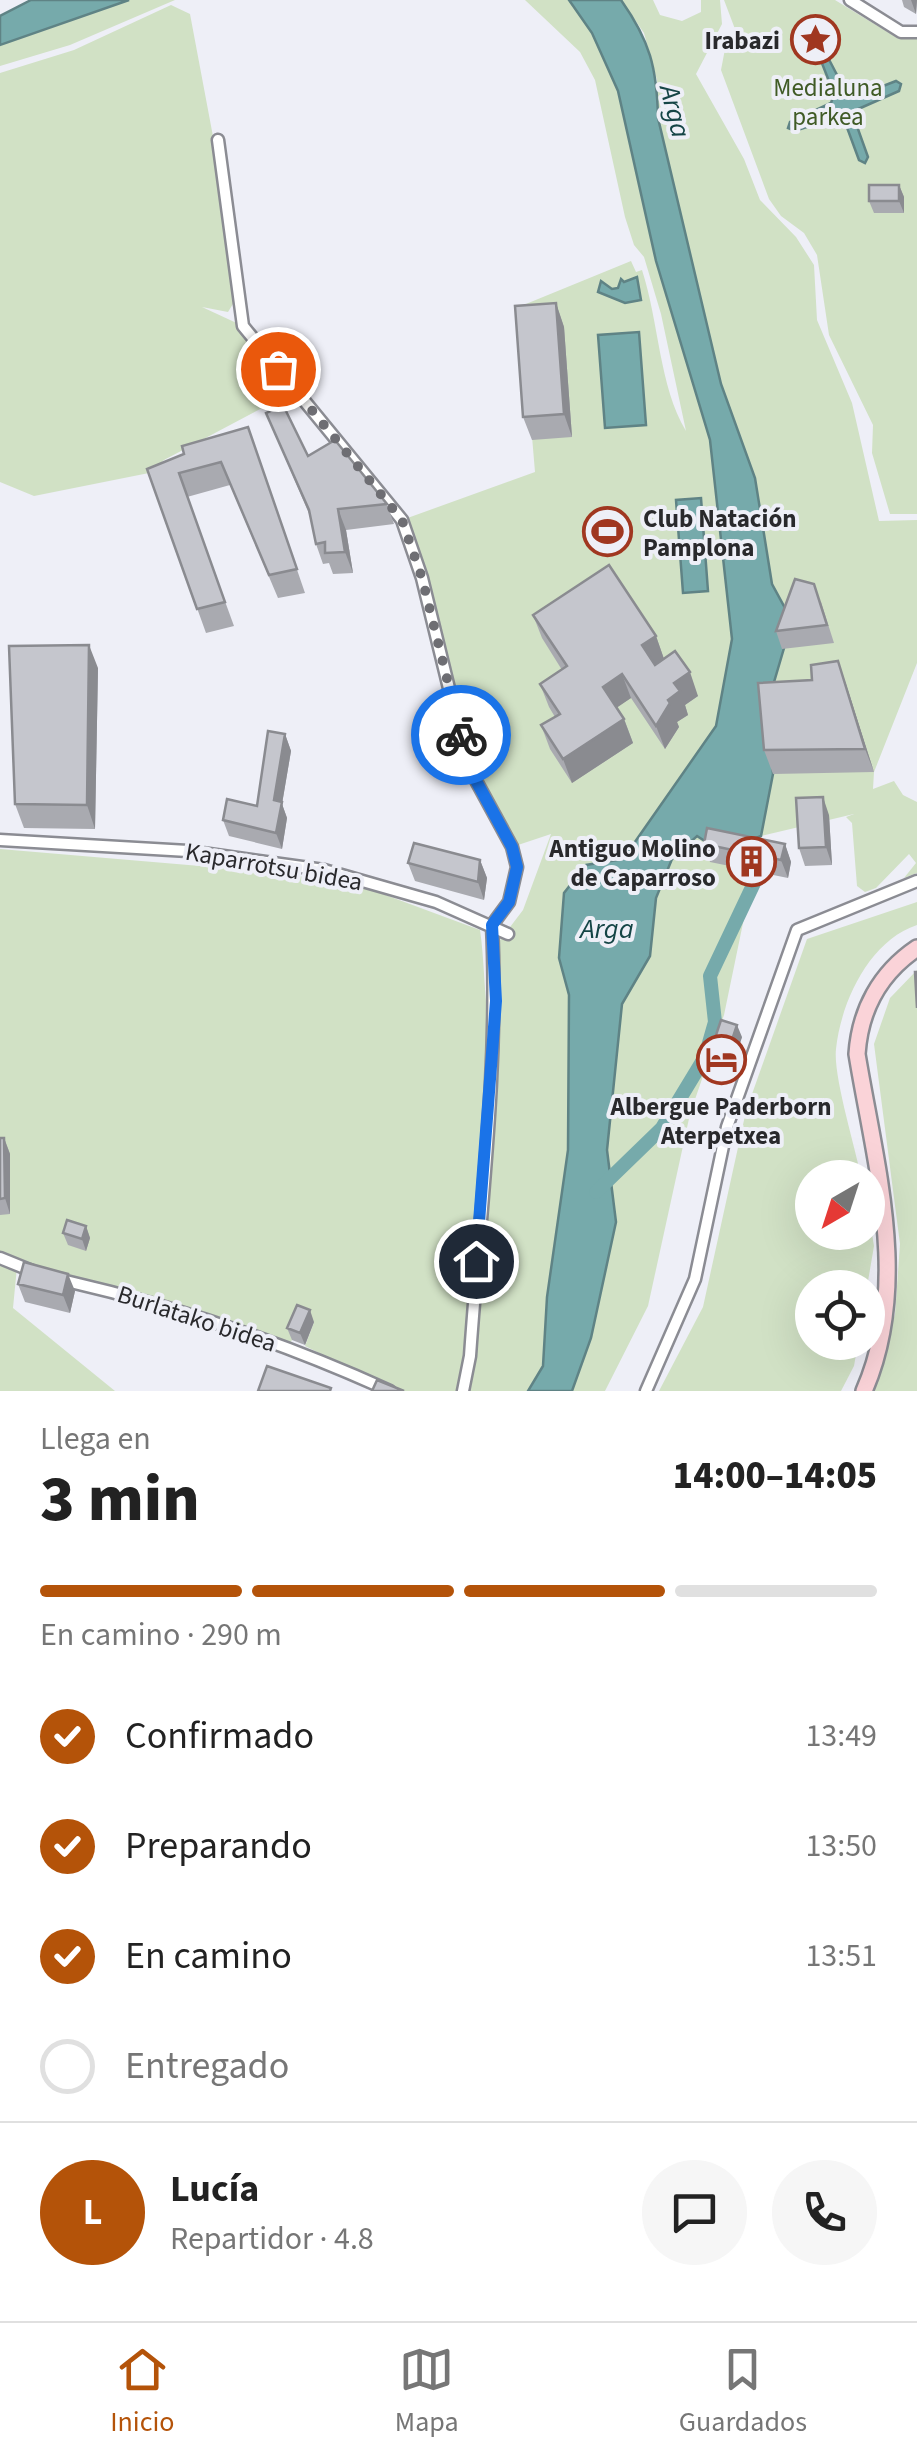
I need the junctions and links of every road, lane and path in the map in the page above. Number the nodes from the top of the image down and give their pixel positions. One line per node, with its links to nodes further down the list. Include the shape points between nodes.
1 (850, 0): 2 (street, via 901,32)
2 (917, 32)
3 (218, 140): 6 (street, via 243,326 402,520 468,766 517,867 509,902)
4 (0, 840): 6 (street, Kaparrotsu bidea, via 188,851 324,870)
5 (917, 881): 12 (street, via 797,930 726,1127 696,1279)
6 (492, 925): 7 (street, Kaparrotsu bidea); 11 (street, via 492,1089)
7 (508, 934)
8 (917, 948): 13 (main road, via 880,983 858,1031 886,1223 884,1329)
9 (0, 1258): 10 (street, Burlatako bidea, via 276,1342)
10 (390, 1391)
11 (463, 1391)
12 (646, 1391)
13 (864, 1391)

